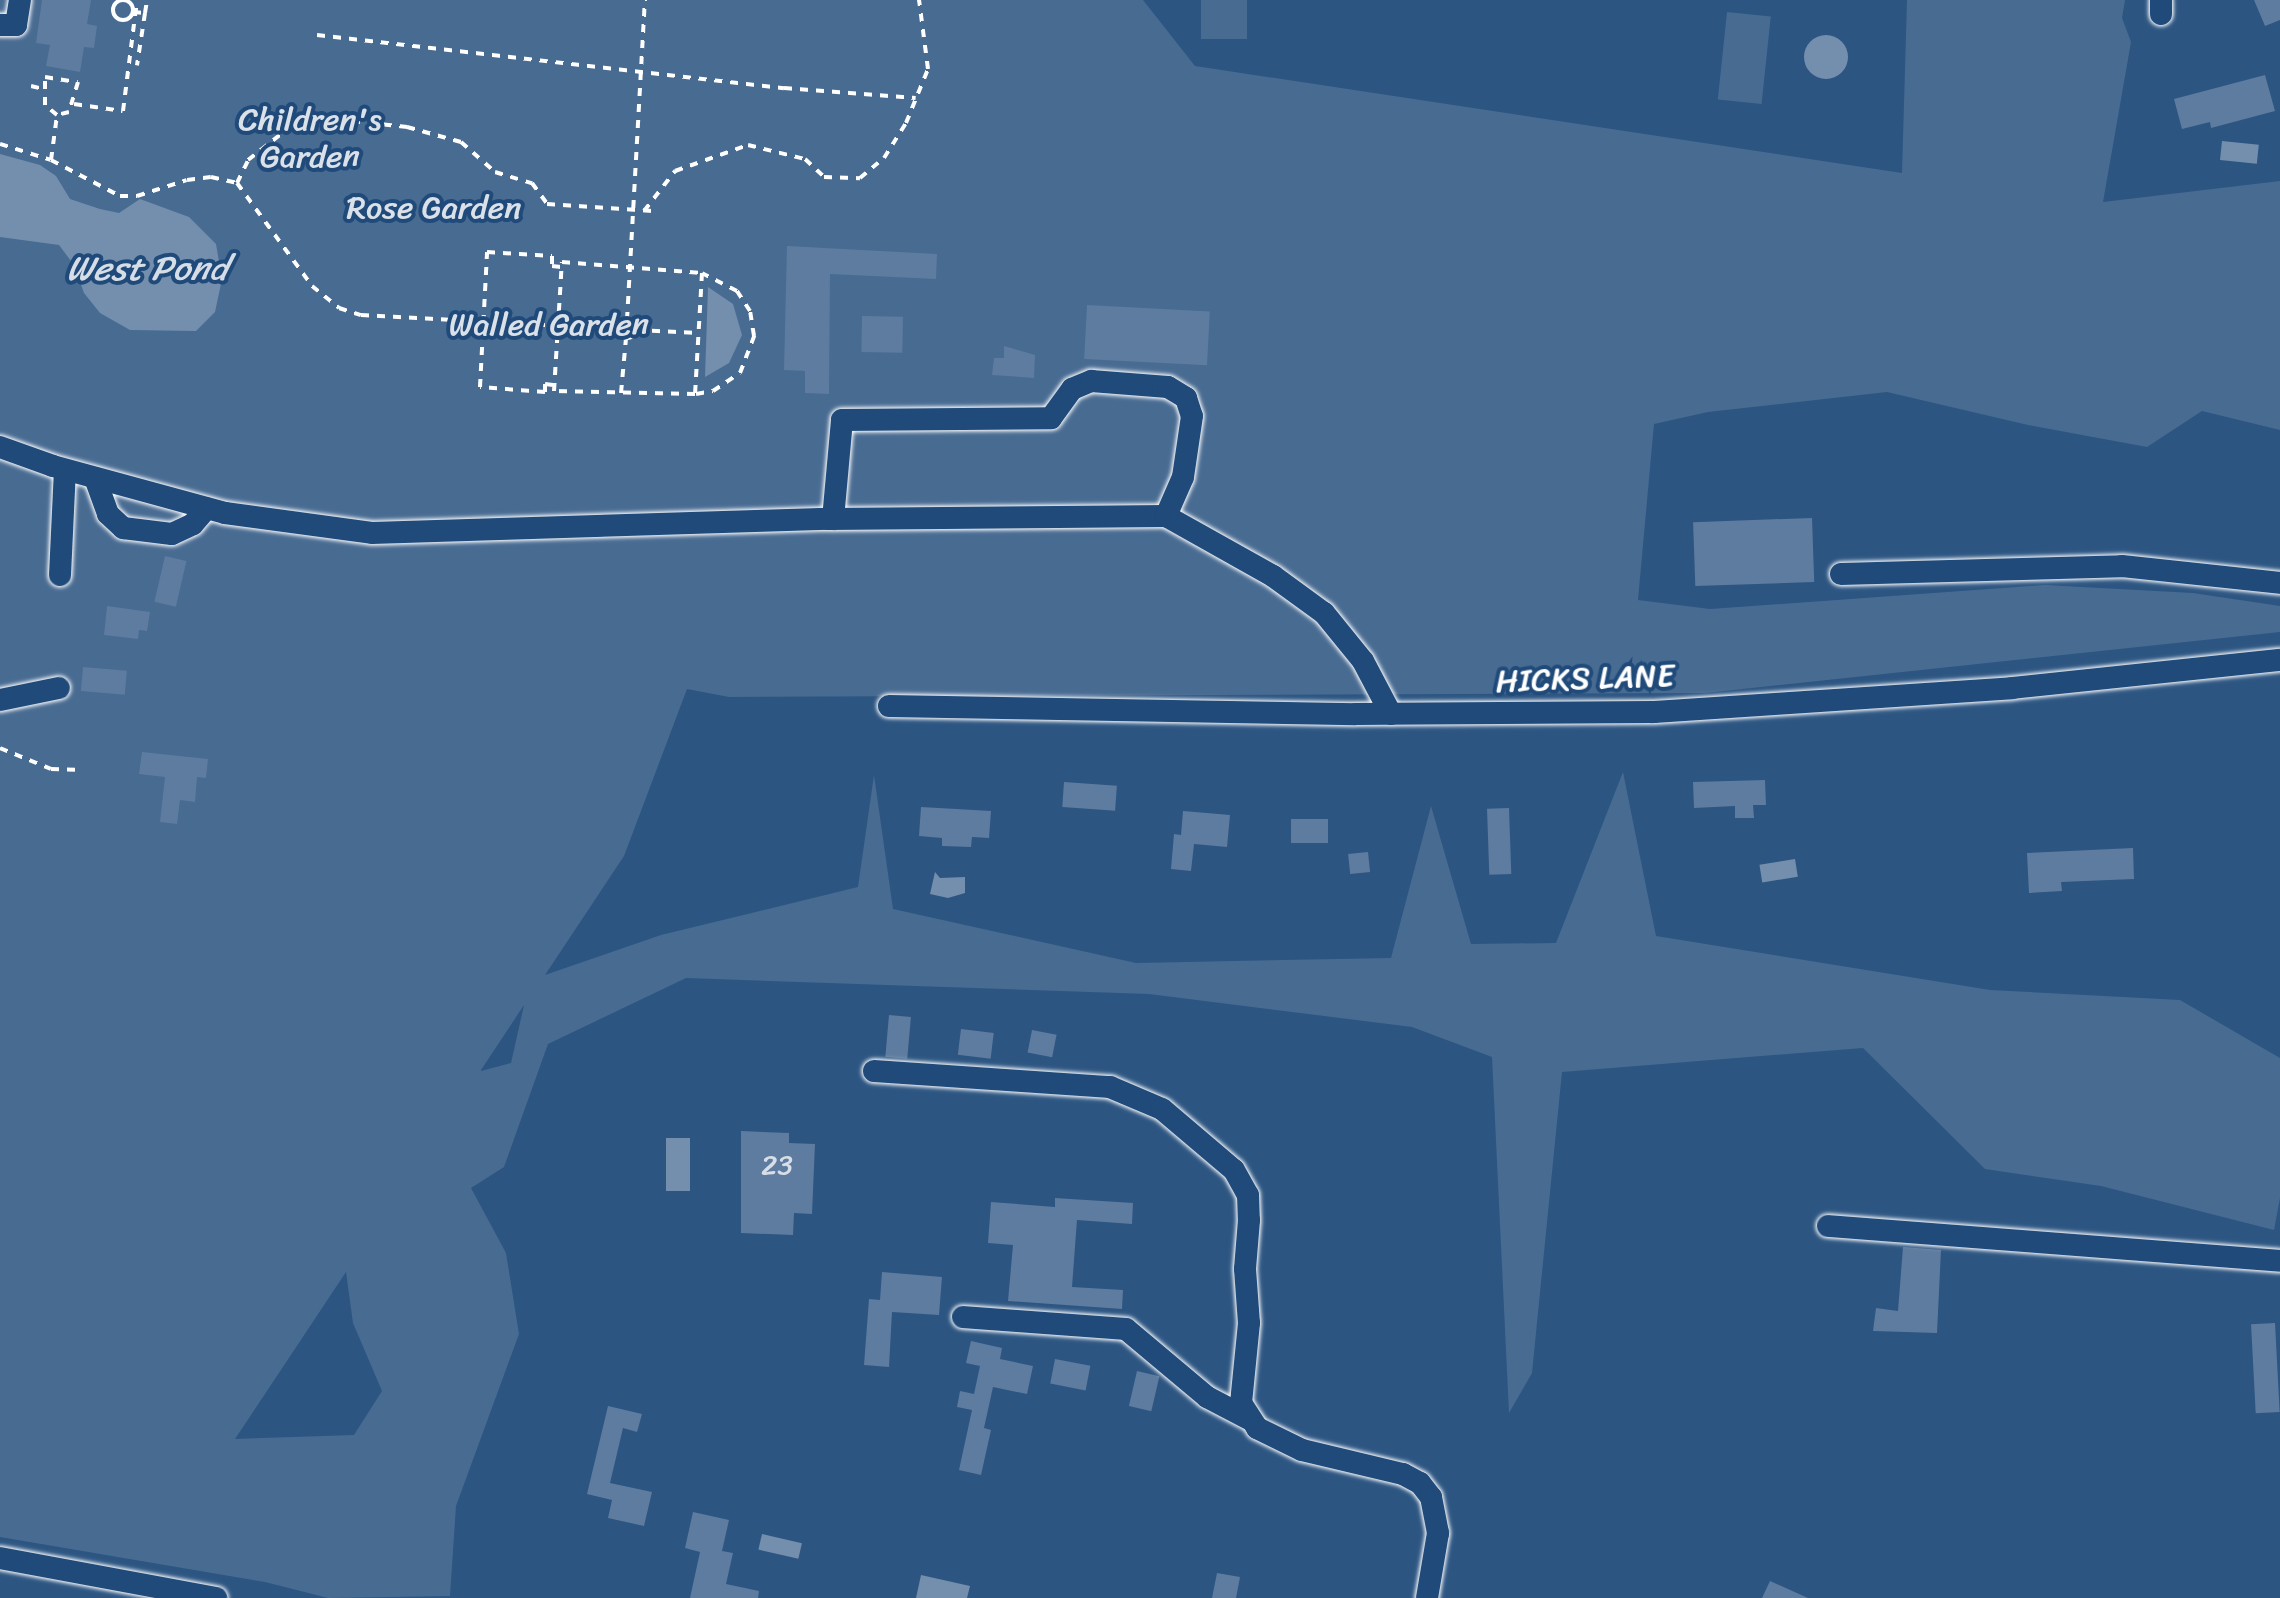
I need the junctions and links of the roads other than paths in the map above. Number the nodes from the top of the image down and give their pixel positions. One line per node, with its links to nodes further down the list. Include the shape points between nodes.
1 (20, 0): 2 (street, via 16,25)
2 (0, 26)
3 (0, 446): 4 (street)
4 (64, 470): 5 (street); 10 (street)
5 (95, 478): 6 (street); 6 (street, via 108,514 123,528 172,534)
6 (207, 508): 8 (street, via 372,533)
7 (1166, 516): 8 (street); 8 (street, via 1183,477 1192,416 1186,398 1168,386 1091,381 1072,389 1050,418 842,420); 16 (street, via 1324,613 1363,661)
8 (833, 519)
9 (1840, 574): 11 (street, via 2122,566)
10 (60, 575)
11 (2280, 583)
12 (2280, 660): 16 (street, HICKS LANE, via 2012,688 1654,712)
13 (59, 688): 14 (street)
14 (0, 700)
15 (889, 706): 16 (street, HICKS LANE)
16 (1391, 714)
17 (874, 1070): 21 (street, via 1110,1087 1162,1109 1234,1170 1248,1195 1249,1323 1239,1392)
18 (1828, 1226): 19 (street)
19 (2280, 1261)
20 (963, 1317): 21 (street, via 1126,1329 1207,1397)
21 (1249, 1419): 24 (street, via 1302,1450 1420,1483 1431,1497 1438,1532)
22 (0, 1558): 23 (street)
23 (216, 1598)
24 (1428, 1598)

